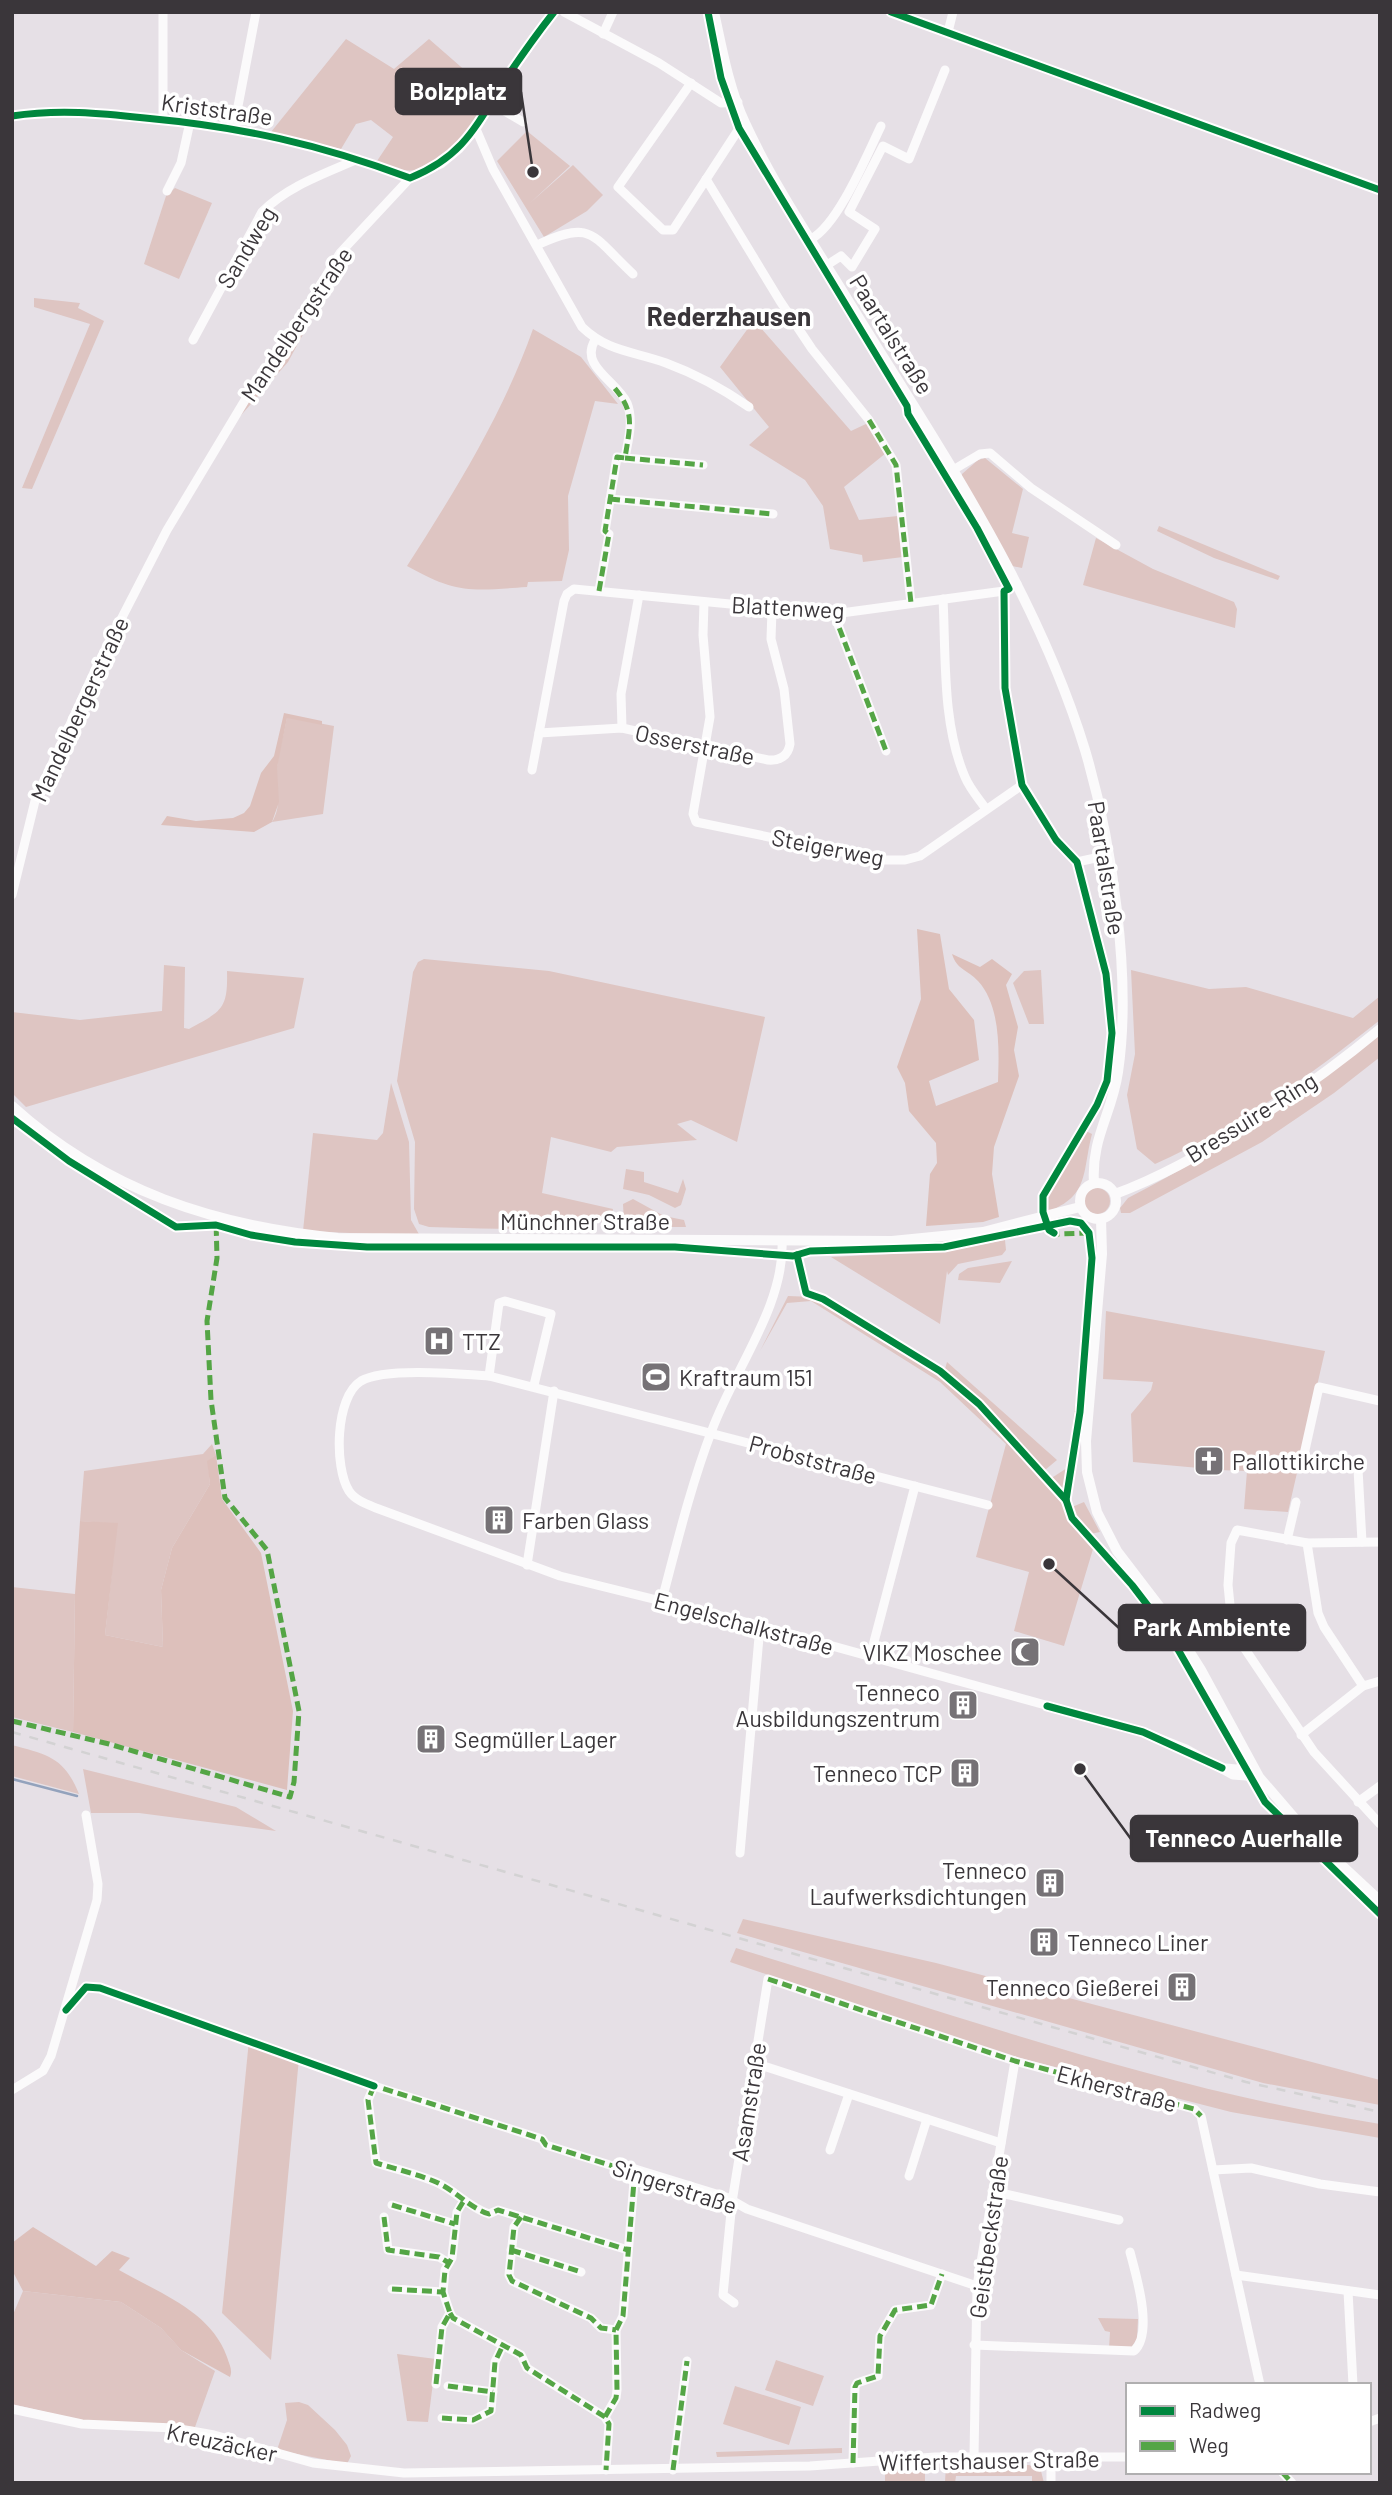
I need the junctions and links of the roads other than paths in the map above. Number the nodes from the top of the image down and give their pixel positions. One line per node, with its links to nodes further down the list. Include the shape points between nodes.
1 (163, 12): 15 (street)
2 (257, 12): 20 (street)
3 (554, 12): 13 (street, Mandelbergstraße)
4 (564, 12): 9 (street)
5 (614, 12): 9 (street)
6 (714, 12): 12 (main road, Paartalstraße)
7 (891, 12): 8 (street, via 948,32)
8 (953, 12)
9 (603, 34): 11 (street)
10 (945, 70): 28 (street, via 909,159 883,146 849,212 874,229 852,267 841,256)
11 (691, 83): 12 (street, via 722,103); 24 (street, via 618,187 669,232)
12 (738, 102): 16 (main road, Paartalstraße)
13 (491, 103): 18 (street); 21 (street, Mandelbergstraße)
14 (12, 116): 15 (street, Kriststraße, via 50,110)
15 (163, 119): 17 (street, Kriststraße)
16 (744, 121): 24 (street); 26 (main road, Paartalstraße)
17 (190, 122): 20 (street, Kriststraße); 25 (street, via 181,163)
18 (523, 122)
19 (881, 126): 26 (street, via 850,190 821,234)
20 (234, 127): 22 (street, Kriststraße)
21 (476, 129): 23 (street, Mandelbergstraße, via 441,164); 27 (street, via 492,169)
22 (358, 159): 23 (street, Kriststraße); 30 (street, Sandweg, via 299,185 262,212)
23 (410, 178): 40 (street, Mandelbergstraße, via 340,253)
24 (706, 179): 48 (street, via 785,309 869,420 896,465)
25 (167, 191)
26 (811, 239): 28 (main road, Paartalstraße)
27 (537, 245): 29 (street, via 567,231 589,233); 31 (street, via 577,321)
28 (827, 265): 37 (main road, Paartalstraße)
29 (632, 274)
30 (193, 340)
31 (595, 340): 32 (street); 33 (street, via 589,354)
32 (604, 346): 33 (street); 34 (street, via 668,363 722,388)
33 (597, 366): 35 (street, via 626,401 631,420)
34 (749, 407)
35 (625, 458): 36 (street); 38 (street, via 617,457)
36 (703, 465)
37 (953, 470): 41 (street, via 990,453 1031,488); 42 (main road, Paartalstraße)
38 (610, 499): 39 (street); 43 (street, via 605,531 610,534)
39 (773, 514)
40 (167, 530): 60 (street, Mandelbergerstraße, via 35,801)
41 (1116, 545)
42 (1017, 584): 44 (street, Blattenweg); 58 (main road, Paartalstraße, via 1053,659 1085,751)
43 (600, 591): 45 (street, Blattenweg); 52 (street, Blattenweg, via 574,589 567,594)
44 (1004, 591): 46 (street, Blattenweg); 56 (street, via 1005,688)
45 (639, 595): 47 (street, Blattenweg); 51 (street, via 621,694)
46 (943, 599): 48 (street, Blattenweg); 57 (street, via 955,748 966,779)
47 (704, 602): 49 (street, Blattenweg); 53 (street, via 710,717)
48 (911, 603): 50 (street, Blattenweg)
49 (772, 610): 50 (street, Blattenweg); 53 (street, Osserstraße, via 771,639 784,689 789,751 773,760)
50 (834, 614): 54 (street)
51 (622, 728): 52 (street, Osserstraße); 53 (street, Osserstraße)
52 (539, 733): 55 (street)
53 (706, 745): 57 (street, Steigerweg, via 693,814 696,822 881,860 905,860 928,852)
54 (886, 751)
55 (532, 770)
56 (1022, 785): 57 (street, Steigerweg); 59 (street, via 1056,840)
57 (986, 809)
58 (1108, 855): 59 (street); 64 (main road, Paartalstraße, via 1120,958 1120,1049 1114,1095 1096,1143)
59 (1077, 862): 61 (street)
60 (12, 895)
61 (1105, 971)
62 (1380, 1028): 65 (main road, Bressuire-Ring, via 1248,1123)
63 (12, 1107): 68 (main road, Münchner Straße, via 89,1164 175,1206 286,1233 388,1240)
64 (1094, 1183): 65 (main road, via 1107,1185); 66 (main road, via 1081,1194)
65 (1115, 1194): 67 (main road, via 1115,1208)
66 (1080, 1207): 67 (main road); 68 (main road, via 984,1232 935,1238)
67 (1101, 1219): 91 (main road, via 1086,1441 1093,1500 1116,1551 1175,1629)
68 (782, 1241): 74 (street, via 776,1293)
69 (489, 1376): 70 (street, Probststraße); 70 (street, via 496,1310 505,1301 551,1314); 73 (street, Probststraße, via 377,1375 354,1387)
70 (534, 1385): 71 (street, Probststraße)
71 (554, 1391): 74 (street, Probststraße); 84 (street)
72 (1380, 1401): 76 (street, via 1319,1387)
73 (342, 1410): 84 (street, Engelschalkstraße, via 340,1467 355,1498)
74 (711, 1432): 77 (street, Probststraße); 85 (street)
75 (1343, 1458): 81 (street, via 1358,1469)
76 (1303, 1459)
77 (915, 1486): 79 (street, Probststraße); 87 (street)
78 (1296, 1502): 80 (street)
79 (988, 1505)
80 (1287, 1540): 83 (street); 90 (street, via 1240,1530 1234,1535 1228,1585 1233,1625 1252,1663)
81 (1362, 1542): 82 (street); 83 (street)
82 (1380, 1542)
83 (1307, 1544): 89 (street, via 1318,1613)
84 (527, 1565): 85 (street, Engelschalkstraße)
85 (662, 1600): 86 (street, Engelschalkstraße)
86 (760, 1626): 87 (street, Engelschalkstraße); 98 (street)
87 (870, 1657): 92 (street, Engelschalkstraße, via 1143,1732)
88 (1380, 1681): 89 (street)
89 (1363, 1686): 90 (street)
90 (1301, 1735): 95 (street)
91 (1251, 1765): 92 (street); 93 (main road)
92 (1222, 1768): 93 (street, Engelschalkstraße, via 1241,1778)
93 (1259, 1777): 99 (main road, via 1309,1835)
94 (1380, 1786): 95 (street)
95 (1358, 1802): 97 (street)
96 (86, 1815): 103 (street, via 97,1900 51,2056 43,2071)
97 (1380, 1824)
98 (740, 1853)
99 (1380, 1901)
100 (768, 1979): 101 (street, Ekherstraße); 102 (street, Asamstraße)
101 (1015, 2061): 106 (street, Geistbeckstraße); 109 (street, Ekherstraße, via 1194,2109 1201,2116)
102 (754, 2063): 104 (street); 114 (street, Asamstraße)
103 (12, 2090)
104 (849, 2094): 105 (street); 107 (street)
105 (927, 2119): 106 (street); 110 (street)
106 (1001, 2143): 111 (street, Geistbeckstraße)
107 (830, 2150)
108 (635, 2169): 113 (street, Singerstraße, via 629,2171 547,2145 541,2139 374,2086 368,2100 376,2163 438,2183); 114 (street, Singerstraße); 121 (street)
109 (1213, 2170): 112 (street, via 1258,2169); 126 (street, Ekherstraße)
110 (909, 2176)
111 (992, 2191): 118 (street); 127 (street, Geistbeckstraße)
112 (1380, 2192)
113 (463, 2202): 117 (street, via 489,2214 498,2210); 119 (street)
114 (732, 2202): 125 (street, Singerstraße); 132 (street, Asamstraße, via 723,2295)
115 (392, 2205): 119 (street)
116 (384, 2217): 123 (street, via 388,2250 439,2257)
117 (521, 2217): 120 (street, via 514,2227); 121 (street)
118 (1119, 2220)
119 (455, 2224): 123 (street)
120 (511, 2250): 124 (street); 134 (street, via 512,2281 591,2318 601,2328)
121 (628, 2250): 134 (street, via 623,2316)
122 (1130, 2252): 135 (street, via 1142,2316 1141,2343 1134,2351)
123 (449, 2263): 130 (street)
124 (582, 2272)
125 (942, 2274): 127 (street, Singerstraße); 149 (street, via 932,2305 895,2310 880,2336 878,2376 855,2387)
126 (1236, 2275): 129 (street); 138 (street, Ekherstraße)
127 (977, 2286): 135 (street, Geistbeckstraße)
128 (392, 2289): 130 (street)
129 (1348, 2291): 131 (street); 139 (street)
130 (443, 2292): 133 (street)
131 (1380, 2295)
132 (734, 2303)
133 (450, 2313): 136 (street); 140 (street, via 442,2327)
134 (616, 2330): 144 (street, via 616,2398)
135 (974, 2344): 146 (street, Geistbeckstraße)
136 (503, 2345): 142 (street, via 495,2362); 144 (street, via 521,2355 527,2368)
137 (687, 2361): 151 (street)
138 (1260, 2383)
139 (1353, 2383)
140 (436, 2384)
141 (448, 2386): 142 (street)
142 (493, 2392): 145 (street, via 491,2411 478,2419)
143 (12, 2409): 152 (street, Kreuzäcker, via 82,2424 174,2428 313,2463)
144 (605, 2417): 150 (street, via 609,2424)
145 (442, 2418)
146 (974, 2456): 147 (street, Wiffertshauser Straße); 149 (street, Wiffertshauser Straße)
147 (1051, 2457): 148 (street, Wiffertshauser Straße); 153 (street)
148 (1126, 2457)
149 (853, 2463): 151 (street, Wiffertshauser Straße)
150 (606, 2470): 151 (street, Wiffertshauser Straße); 152 (street, Wiffertshauser Straße)
151 (673, 2470)
152 (432, 2478)
153 (1051, 2483)

